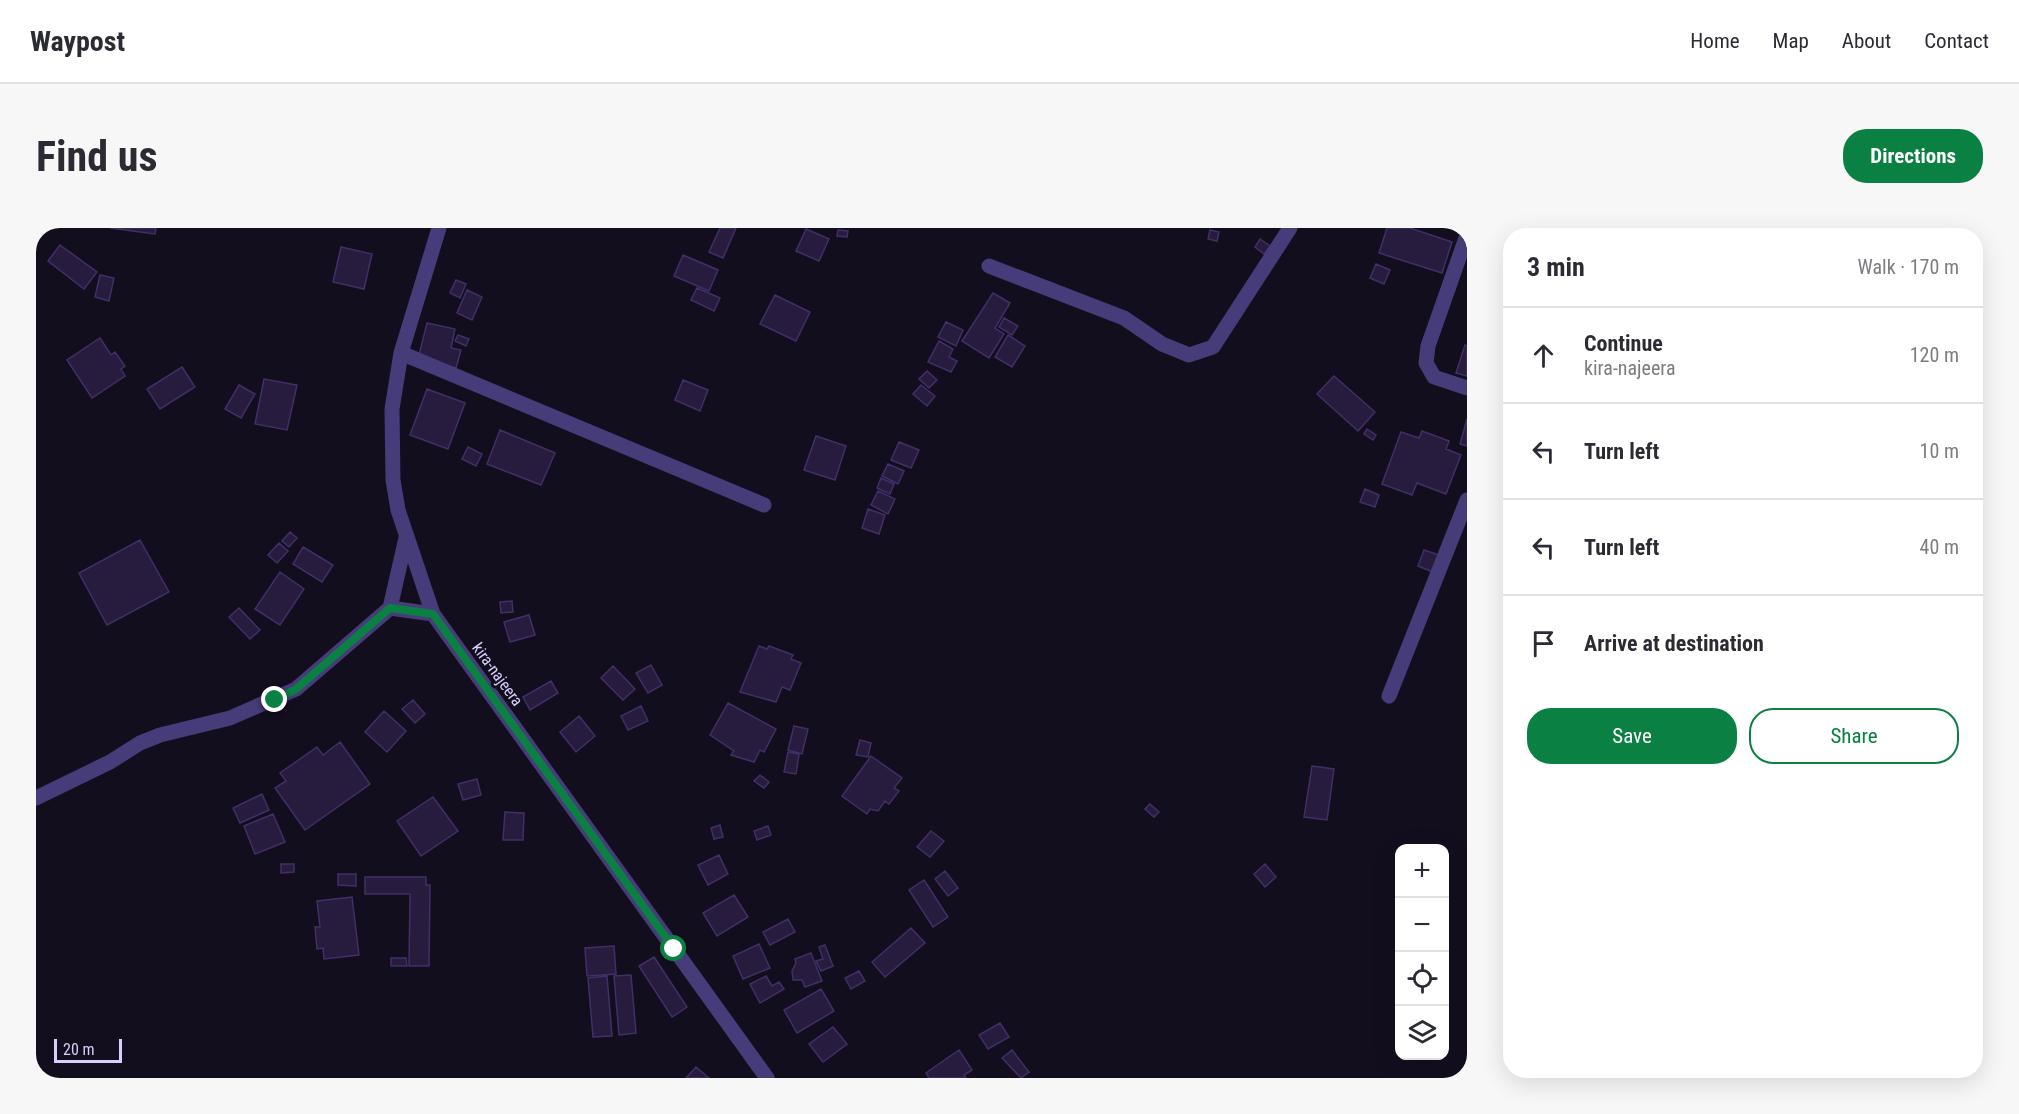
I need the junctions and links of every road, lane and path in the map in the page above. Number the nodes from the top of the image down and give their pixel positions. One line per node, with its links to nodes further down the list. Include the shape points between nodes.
1 (439, 228): 5 (street, kira-najeera)
2 (1290, 228): 4 (street, via 1213,347 1189,355 1162,344 1124,318)
3 (1467, 235): 6 (street, via 1428,346 1426,363 1434,377)
4 (989, 266)
5 (401, 354): 8 (street); 9 (street, kira-najeera, via 392,409 392,458 398,510)
6 (1467, 388)
7 (1467, 500): 12 (street)
8 (764, 505)
9 (406, 538): 10 (street); 11 (street, kira-najeera)
10 (390, 608): 11 (street); 13 (street, via 285,695 230,718 140,743)
11 (433, 614): 14 (street, kira-najeera)
12 (1389, 696)
13 (36, 798)
14 (767, 1078)

